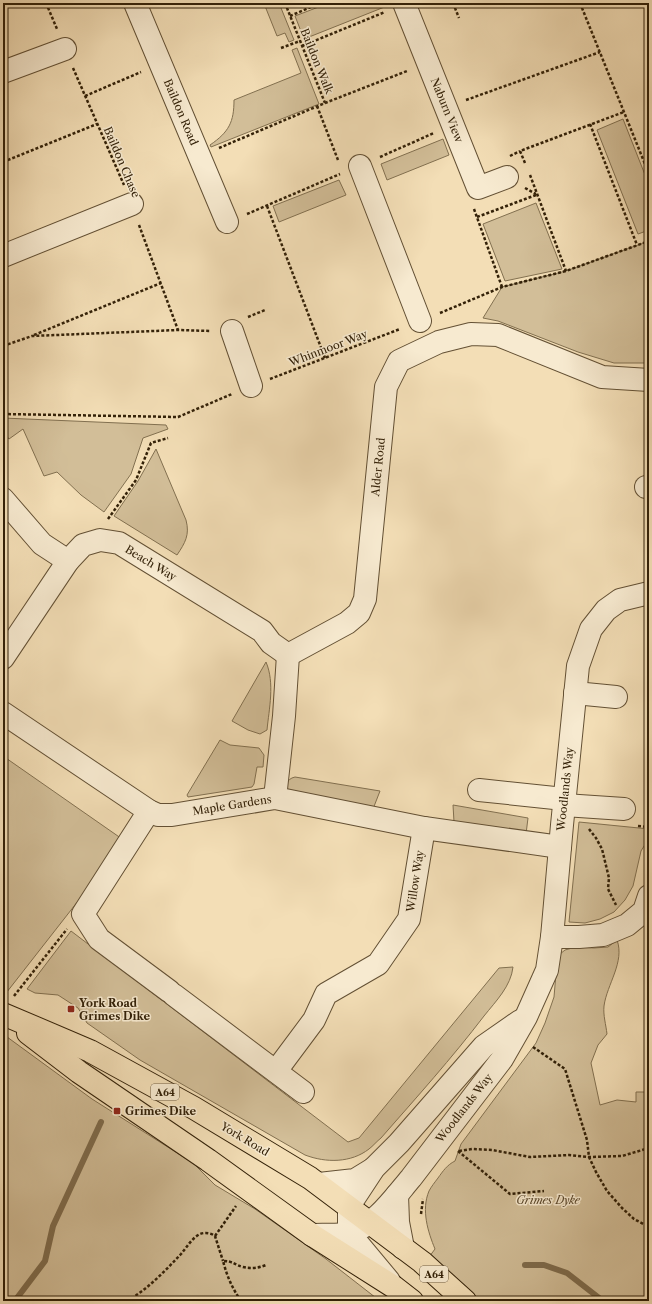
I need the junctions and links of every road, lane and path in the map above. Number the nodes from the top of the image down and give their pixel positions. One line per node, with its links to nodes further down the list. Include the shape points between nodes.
1 (46, 3): 13 (path, Baildon Chase)
2 (135, 3): 15 (street, Baildon Road)
3 (285, 3): 8 (path, Baildon Walk)
4 (320, 3): 8 (path)
5 (404, 3): 11 (path); 16 (street, Naburn View)
6 (453, 3): 9 (path)
7 (580, 3): 14 (path)
8 (290, 16): 10 (path, Baildon Walk)
9 (459, 18)
10 (300, 41): 11 (path, Baildon Walk); 12 (path)
11 (302, 46): 19 (path, Baildon Walk)
12 (281, 48)
13 (65, 49): 17 (street); 18 (path, Baildon Chase)
14 (600, 52): 21 (path); 22 (path)
15 (161, 63): 18 (path); 25 (street, Baildon Road)
16 (428, 63): 19 (path); 21 (street, Naburn View)
17 (3, 72)
18 (85, 96): 23 (path, Baildon Chase)
19 (325, 103): 20 (path)
20 (317, 106): 25 (path); 28 (path)
21 (445, 108): 32 (street, Naburn View)
22 (624, 112): 24 (path); 30 (path)
23 (97, 124): 26 (path); 34 (path, Baildon Chase)
24 (590, 124): 27 (path, via 520,151); 39 (path)
25 (200, 156): 37 (street, Baildon Road)
26 (3, 162)
27 (526, 165)
28 (350, 166): 45 (street)
29 (529, 173): 33 (path)
30 (649, 174)
31 (507, 177): 32 (street)
32 (478, 188): 36 (path, via 472,202)
33 (537, 195): 36 (path); 41 (path)
34 (132, 204): 40 (street); 42 (path, Baildon Chase)
35 (266, 206): 50 (path)
36 (477, 217): 43 (path)
37 (227, 222)
38 (649, 241): 39 (path, Whinmoor Way)
39 (637, 245): 41 (path, Whinmoor Way)
40 (3, 256)
41 (566, 271): 43 (path, Whinmoor Way)
42 (161, 283): 46 (path, Baildon Chase); 48 (path)
43 (502, 287): 45 (path, Whinmoor Way)
44 (264, 310): 47 (path, via 243,319)
45 (420, 321): 50 (path, Whinmoor Way)
46 (178, 330): 47 (path); 48 (path)
47 (232, 331): 52 (street)
48 (32, 336): 49 (path)
49 (3, 346)
50 (325, 358): 52 (path, Whinmoor Way)
51 (649, 380): 59 (street, Alder Road, via 602,377 498,335 471,334 439,342 399,361 386,387 365,599 359,613 347,623)
52 (251, 386): 53 (path, Whinmoor Way, via 178,417)
53 (3, 414)
54 (168, 438): 56 (path, via 151,443 136,480)
55 (3, 499): 57 (street, via 42,544)
56 (107, 520)
57 (68, 560): 59 (street, Beach Way, via 84,545 100,540 119,543 262,631 271,643); 60 (street, Beach Way)
58 (649, 593): 61 (street, Woodlands Way, via 620,600 606,610 591,629 578,666)
59 (288, 655): 65 (street)
60 (3, 658)
61 (575, 693): 62 (street); 67 (street, Woodlands Way)
62 (616, 697)
63 (3, 714): 68 (street, Maple Gardens)
64 (479, 790): 67 (street)
65 (275, 798): 68 (street, Maple Gardens, via 172,815); 69 (street, Maple Gardens)
66 (624, 809): 67 (street)
67 (563, 810): 70 (street, Woodlands Way); 73 (path, via 592,831 596,838 602,849 610,878 608,889)
68 (148, 811): 72 (street)
69 (424, 828): 70 (street, Maple Gardens); 77 (street, Willow Way, via 409,920 378,964 326,994 314,1020)
70 (560, 847): 74 (street, Woodlands Way)
71 (649, 896): 73 (street, via 644,911)
72 (83, 914): 75 (path, via 71,923); 77 (street, via 99,939)
73 (627, 925): 74 (street, via 603,935)
74 (552, 937): 76 (street, Woodlands Way, via 547,970)
75 (6, 1009): 84 (highway, York Road / A64, via 194,1108); 94 (highway, via 79,1072)
76 (526, 1017): 82 (path, via 533,1047 565,1069 587,1140); 83 (street, via 484,1046); 86 (street, Woodlands Way, via 502,1059)
77 (276, 1071): 78 (street)
78 (303, 1092)
79 (649, 1148): 82 (path, via 622,1156)
80 (458, 1151): 81 (path); 82 (path, via 492,1150 530,1156); 85 (path, via 510,1194)
81 (454, 1152)
82 (589, 1157): 92 (path, via 607,1191 634,1219)
83 (374, 1168): 84 (street, via 356,1180); 89 (street)
84 (319, 1184): 89 (highway, York Road / A64)
85 (544, 1191)
86 (397, 1195): 91 (street, Woodlands Way); 96 (street, via 398,1222)
87 (423, 1196): 90 (path)
88 (238, 1204): 95 (path)
89 (349, 1206): 91 (highway, York Road / A64); 93 (street)
90 (421, 1217)
91 (371, 1223): 93 (street, Woodlands Way); 96 (highway, York Road / A64)
92 (649, 1227)
93 (349, 1233): 94 (street, Woodlands Way); 99 (street)
94 (312, 1235): 99 (highway)
95 (215, 1236): 97 (path); 100 (path, via 202,1233 156,1279)
96 (403, 1248): 103 (highway, York Road / A64)
97 (223, 1261): 98 (path, via 255,1269); 101 (path, via 227,1277)
98 (266, 1265)
99 (394, 1287): 102 (highway)
100 (127, 1301)
101 (241, 1301)
102 (412, 1301)
103 (465, 1301)

